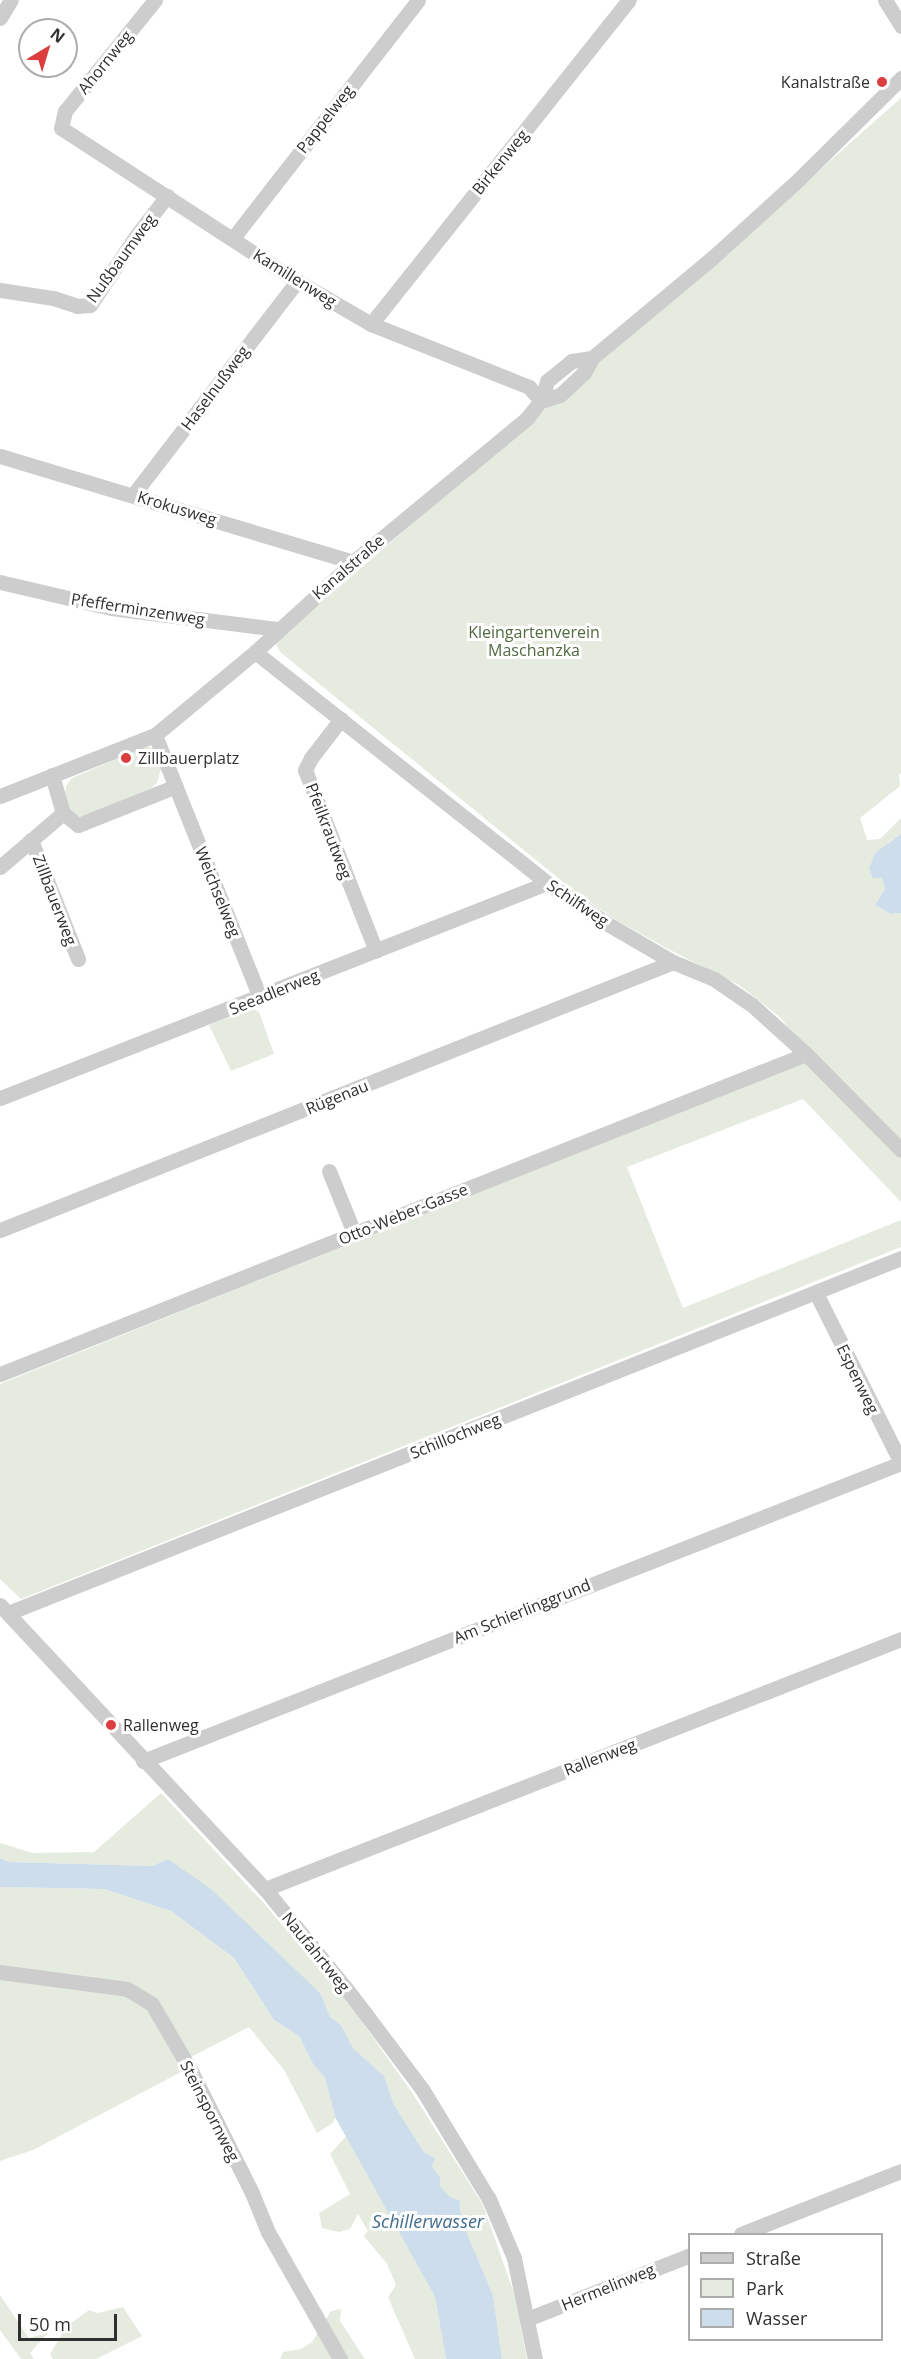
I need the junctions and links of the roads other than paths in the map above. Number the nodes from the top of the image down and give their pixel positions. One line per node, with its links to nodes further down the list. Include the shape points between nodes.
1 (11, 0): 6 (street)
2 (418, 0): 11 (street, Pappelweg)
3 (629, 0): 14 (street, Birkenweg)
4 (885, 0): 7 (street)
5 (148, 2): 9 (street, Ahornweg, via 65,111)
6 (0, 18)
7 (901, 26)
8 (901, 78): 15 (street, Kanalstraße, via 764,211 592,358 584,373 560,395)
9 (61, 128): 10 (street, Kamillenweg)
10 (167, 196): 11 (street, Kamillenweg); 13 (street, Nußbaumweg, via 90,305)
11 (233, 238): 12 (street, Kamillenweg)
12 (297, 281): 14 (street, Kamillenweg); 17 (street, Haselnußweg)
13 (0, 291)
14 (371, 324): 15 (street, Kamillenweg, via 529,387)
15 (541, 401): 18 (street, Kanalstraße, via 527,418)
16 (0, 456): 17 (street, Krokusweg)
17 (133, 495): 18 (street, Krokusweg)
18 (353, 562): 20 (street, Kanalstraße)
19 (0, 582): 20 (street, Pfefferminzenweg, via 111,608)
20 (277, 629): 21 (street, Kanalstraße)
21 (255, 652): 22 (street, Schilfweg); 23 (street, Kanalstraße)
22 (341, 719): 30 (street, Schilfweg); 31 (street, Pfeilkrautweg, via 305,770)
23 (155, 735): 24 (street); 25 (street)
24 (52, 775): 26 (street); 27 (street)
25 (176, 786): 27 (street, via 78,825); 34 (street, Weichselweg)
26 (0, 796)
27 (63, 813): 28 (street)
28 (31, 840): 29 (street); 32 (street, Zillbauerweg)
29 (0, 867)
30 (547, 883): 31 (street, Seeadlerweg); 33 (street, Schilfweg)
31 (376, 951): 34 (street, Seeadlerweg)
32 (78, 960)
33 (673, 962): 35 (street, Schilfweg, via 714,979 752,1005); 39 (street, Rügenau)
34 (260, 998): 36 (street, Seeadlerweg)
35 (806, 1054): 37 (street, Schilfweg); 40 (street, Otto-Weber-Gasse)
36 (0, 1098)
37 (901, 1150)
38 (329, 1170): 40 (street)
39 (0, 1230)
40 (354, 1233): 43 (street, Otto-Weber-Gasse)
41 (901, 1258): 42 (street, Schillochweg)
42 (816, 1293): 44 (street, Espenweg); 45 (street, Schillochweg)
43 (0, 1374)
44 (901, 1463): 47 (street, Am Schierlinggrund)
45 (4, 1609): 47 (street, Naufahrtweg)
46 (901, 1639): 48 (street, Rallenweg)
47 (143, 1761): 48 (street, Naufahrtweg)
48 (265, 1888): 53 (street, Naufahrtweg, via 422,2089 489,2199 514,2258)
49 (0, 1972): 54 (street, Steinspornweg, via 127,1989 152,2004 191,2071 268,2232)
50 (901, 2171): 51 (street)
51 (746, 2233)
52 (688, 2256): 53 (street, Hermelinweg)
53 (528, 2319): 55 (street, Naufahrtweg)
54 (340, 2359)
55 (535, 2359)

